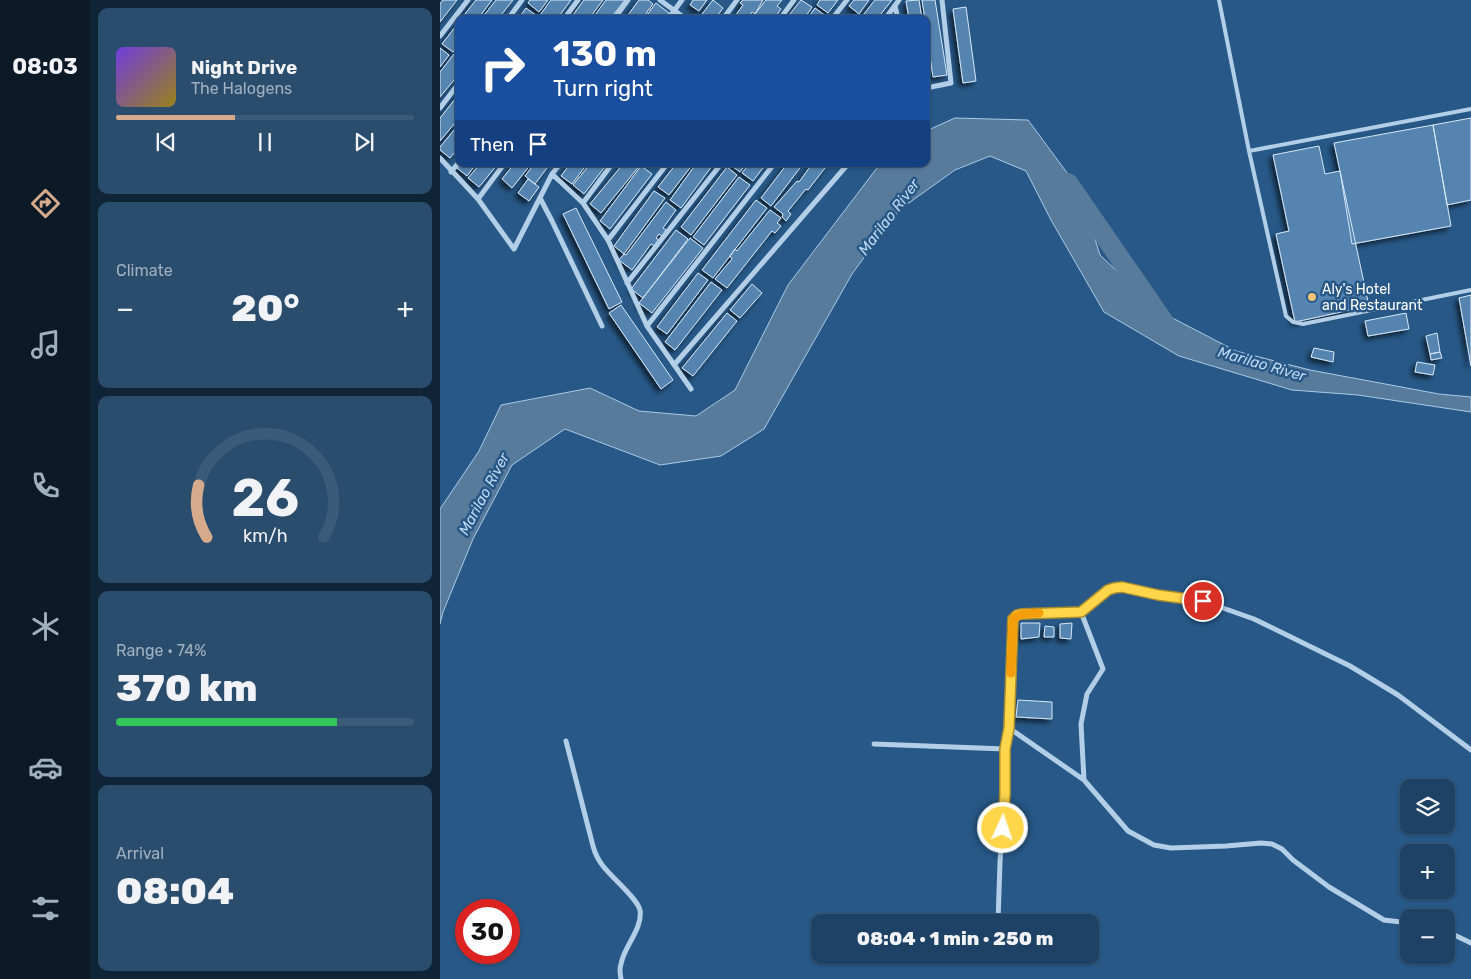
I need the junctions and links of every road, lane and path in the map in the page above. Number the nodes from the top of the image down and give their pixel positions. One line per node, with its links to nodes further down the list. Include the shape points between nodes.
1 (468, 0): 15 (street)
2 (522, 0): 16 (street)
3 (578, 0): 17 (street)
4 (628, 0): 18 (street)
5 (660, 0): 14 (street)
6 (682, 0): 14 (street)
7 (737, 0): 21 (street)
8 (794, 0): 22 (street)
9 (847, 0): 23 (street)
10 (899, 0): 13 (street)
11 (942, 0): 28 (street, via 951,83)
12 (1219, 0): 32 (lane)
13 (895, 6): 24 (street); 25 (street)
14 (674, 10): 19 (street); 20 (street)
15 (456, 15)
16 (511, 15)
17 (567, 15)
18 (617, 15)
19 (671, 15)
20 (681, 15)
21 (725, 15)
22 (783, 15)
23 (835, 15)
24 (888, 15)
25 (897, 15)
26 (455, 17): 27 (street)
27 (440, 36)
28 (930, 87)
29 (455, 88): 30 (street)
30 (440, 108)
31 (1471, 108): 32 (lane)
32 (1249, 151): 49 (lane, via 1286,316 1293,322 1303,324)
33 (440, 158): 42 (street)
34 (455, 167): 42 (street)
35 (502, 167): 45 (street)
36 (558, 167): 43 (street)
37 (610, 167): 46 (street)
38 (665, 167): 47 (street)
39 (718, 167): 48 (street)
40 (772, 167): 51 (street)
41 (845, 167): 52 (street)
42 (451, 172): 45 (street)
43 (552, 174): 44 (street); 46 (street)
44 (540, 198): 45 (street, via 514,249); 50 (street)
45 (478, 199)
46 (583, 203): 47 (street)
47 (608, 240): 48 (street)
48 (628, 283): 51 (street)
49 (1471, 290)
50 (602, 326)
51 (647, 326): 52 (street)
52 (674, 365): 53 (street)
53 (691, 389)
54 (1081, 612): 55 (street, via 1021,614 1013,619); 59 (street, via 1108,590 1122,587 1203,601 1254,619 1350,666 1398,695); 60 (street, via 1103,669 1087,694 1082,718)
55 (1009, 728): 58 (street); 60 (street)
56 (566, 741): 65 (street, via 592,846 602,865 640,909 638,925 622,958)
57 (874, 744): 58 (street)
58 (1005, 749): 61 (street)
59 (1471, 750)
60 (1084, 780): 62 (street, via 1128,831 1154,845 1171,848 1272,844 1329,887 1384,920)
61 (998, 914)
62 (1400, 922)
63 (1455, 935): 64 (street)
64 (1471, 943)
65 (621, 979)

